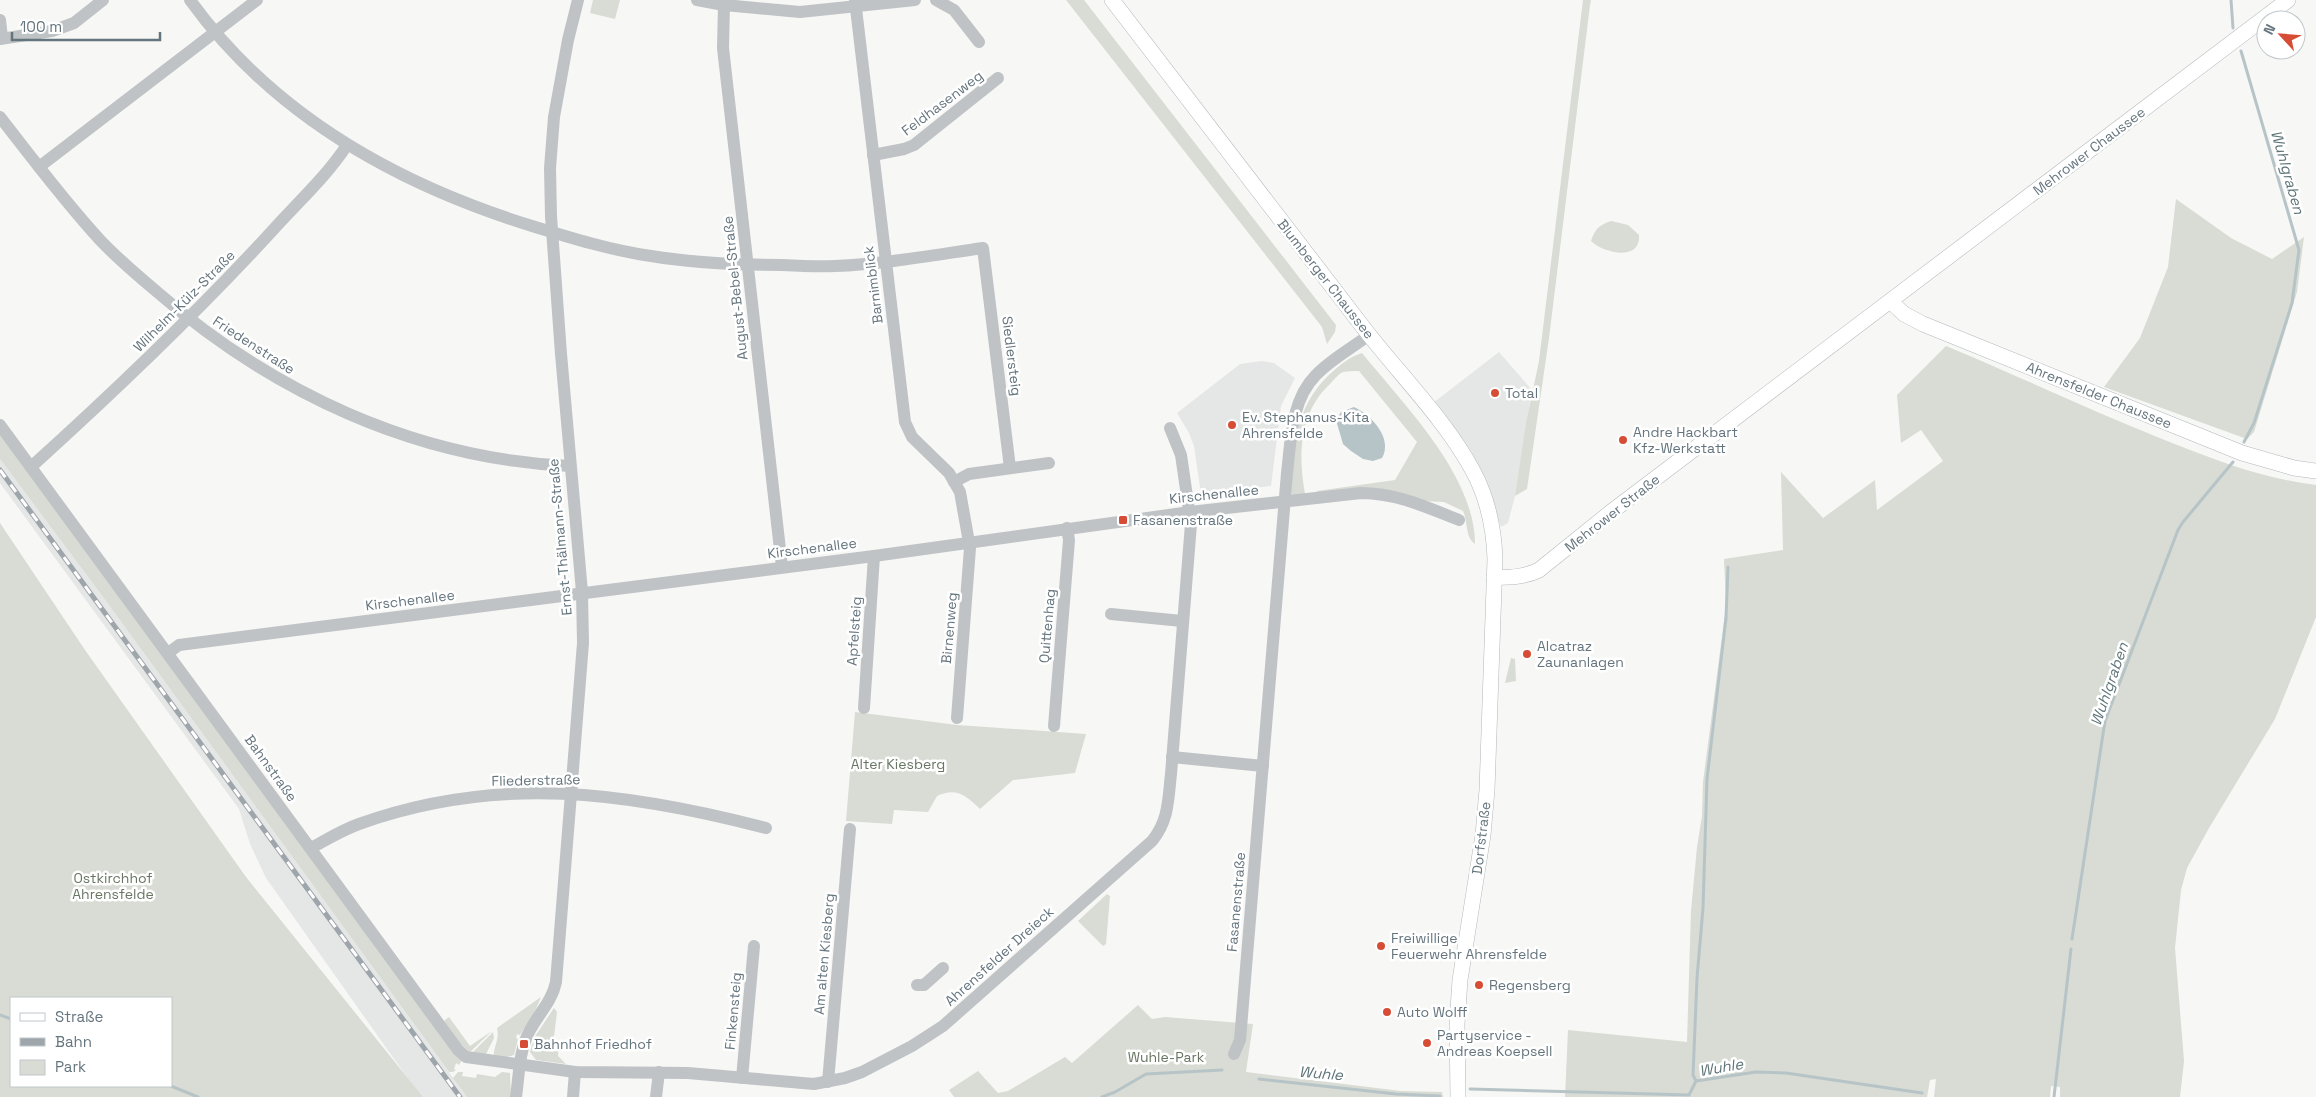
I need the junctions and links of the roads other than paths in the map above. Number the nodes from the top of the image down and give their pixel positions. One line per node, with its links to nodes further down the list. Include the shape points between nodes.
1 (103, 0): 14 (street, via 74,23 52,31)
2 (190, 0): 13 (street)
3 (257, 0): 13 (street)
4 (578, 0): 21 (street, Ernst-Thälmann-Straße, via 554,117 550,168)
5 (697, 0): 11 (street)
6 (915, 0): 10 (street)
7 (936, 0): 15 (street, via 954,10)
8 (1112, 0): 26 (main road, Blumberger Chaussee)
9 (2288, 0): 24 (main road, Mehrower Chaussee)
10 (855, 3): 11 (street, via 800,12); 19 (street, Barnimblick)
11 (724, 5): 23 (street, August-Bebel-Straße, via 723,48)
12 (0, 20): 14 (street)
13 (214, 33): 18 (street, via 262,79); 20 (street)
14 (1, 38)
15 (979, 42)
16 (998, 78): 19 (street, Feldhasenweg, via 914,144 904,150)
17 (0, 117): 20 (street, Friedenstraße)
18 (347, 145): 21 (street, via 438,192); 25 (street, Wilhelm-Külz-Straße, via 318,181)
19 (873, 155): 22 (street, Barnimblick)
20 (39, 167): 25 (street, Friedenstraße, via 101,240)
21 (551, 233): 23 (street, via 653,256); 30 (street, Ernst-Thälmann-Straße)
22 (885, 261): 23 (street, via 835,266); 32 (street, Siedlersteig, via 983,248); 34 (street, Barnimblick, via 905,422 912,437 949,472)
23 (747, 264): 41 (street, August-Bebel-Straße)
24 (1890, 301): 33 (main road, Ahrensfelder Chaussee, via 1904,314 1923,324 2242,454 2287,467); 42 (main road, Mehrower Straße, via 1611,512 1540,570 1512,578)
25 (188, 319): 30 (street, Friedenstraße, via 289,386 407,438 492,459); 31 (street, Wilhelm-Külz-Straße, via 116,390)
26 (1369, 336): 35 (street, Fasanenstraße, via 1317,374 1302,396 1295,416); 42 (main road, Blumberger Chaussee, via 1454,441 1474,474 1494,539)
27 (0, 425): 31 (street, Bahnstraße)
28 (1170, 428): 36 (street, Ahrensfelder Dreieck, via 1181,455)
29 (1049, 463): 32 (street)
30 (570, 466): 43 (street, Ernst-Thälmann-Straße)
31 (30, 467): 46 (street, Bahnstraße)
32 (1010, 468): 34 (street, via 969,474)
33 (2316, 471)
34 (954, 482): 39 (street, Barnimblick, via 960,492)
35 (1285, 502): 36 (street, Kirschenallee); 37 (street, Kirschenallee, via 1382,493); 51 (street, Fasanenstraße)
36 (1190, 512): 38 (street, Kirschenallee); 45 (street, Ahrensfelder Dreieck)
37 (1459, 520)
38 (1067, 528): 39 (street, Kirschenallee); 49 (street, Quittenhag, via 1069,540)
39 (969, 541): 40 (street, Kirschenallee); 48 (street, Birnenweg)
40 (874, 556): 41 (street, Kirschenallee); 47 (street, Apfelsteig)
41 (782, 567): 43 (street, Kirschenallee)
42 (1494, 577): 68 (main road, Dorfstraße, via 1485,814 1458,1006)
43 (582, 592): 46 (street, Kirschenallee, via 179,645); 52 (street, Ernst-Thälmann-Straße, via 583,643)
44 (1111, 614): 45 (street)
45 (1182, 621): 50 (street, Ahrensfelder Dreieck)
46 (168, 653): 55 (street, Bahnstraße)
47 (864, 708)
48 (957, 718)
49 (1054, 726)
50 (1172, 757): 51 (street); 64 (street, Ahrensfelder Dreieck, via 1165,821 1152,841 943,1026 862,1072)
51 (1263, 766): 59 (street, Fasanenstraße, via 1240,1040)
52 (571, 793): 53 (street, Fliederstraße, via 685,808); 55 (street, Fliederstraße, via 526,792 459,798 358,824); 60 (street, Ernst-Thälmann-Straße, via 555,986 546,1007 528,1033)
53 (766, 828)
54 (850, 829): 64 (street, Am alten Kiesberg)
55 (311, 848): 60 (street, Bahnstraße, via 458,1050 471,1059)
56 (754, 946): 63 (street, Finkensteig)
57 (943, 968): 58 (street, via 924,985)
58 (917, 985)
59 (1234, 1054)
60 (521, 1065): 61 (street, Ahrensfelder Dreieck); 65 (street)
61 (575, 1072): 62 (street, Ahrensfelder Dreieck); 66 (street)
62 (659, 1072): 63 (street, Ahrensfelder Dreieck); 67 (street)
63 (742, 1078): 64 (street, Ahrensfelder Dreieck, via 814,1084)
64 (828, 1082)
65 (516, 1097)
66 (573, 1097)
67 (656, 1097)
68 (1458, 1097)

